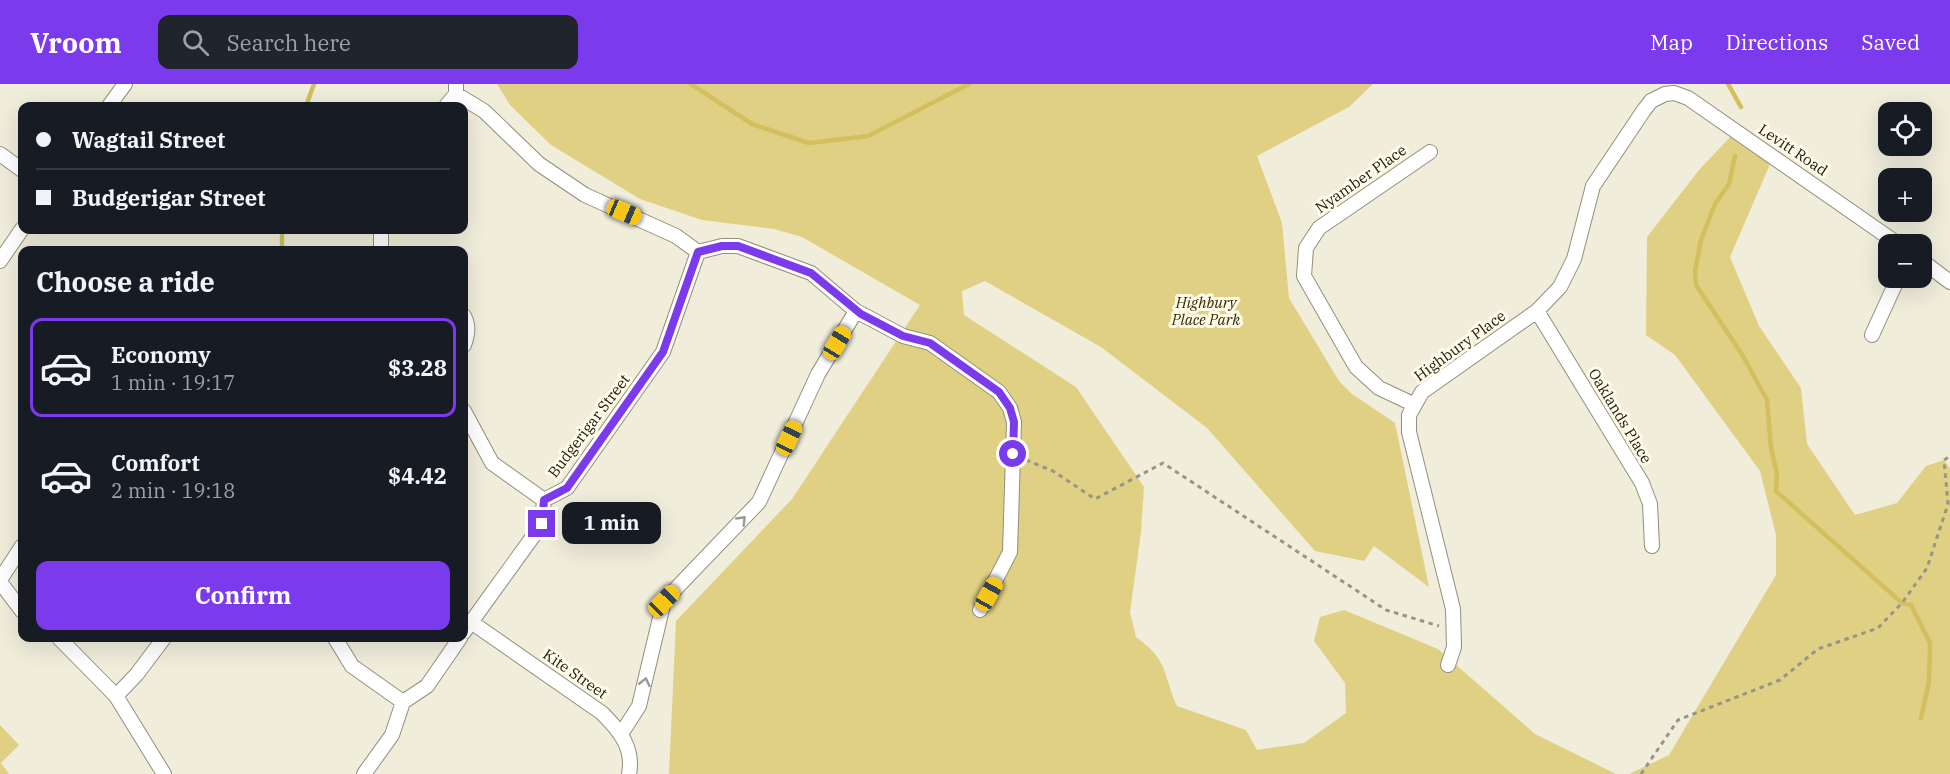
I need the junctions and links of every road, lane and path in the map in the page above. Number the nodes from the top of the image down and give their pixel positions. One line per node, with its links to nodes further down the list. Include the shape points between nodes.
1 (125, 84): 4 (street)
2 (456, 89): 5 (street); 11 (street, via 539,164 585,195 676,236)
3 (1665, 94): 10 (street, Levitt Road, via 1688,98); 17 (street, Highbury Place, via 1651,101 1600,172 1568,273 1550,300)
4 (112, 102)
5 (448, 102)
6 (1430, 152): 19 (street, Nyamber Place, via 1319,228 1306,248 1304,276 1356,367 1379,388)
7 (0, 154): 8 (street)
8 (18, 167)
9 (19, 234): 12 (street)
10 (1884, 234)
11 (698, 252): 16 (street, via 738,246 811,273); 23 (street, Budgerigar Street, via 663,352 567,488)
12 (0, 261)
13 (1932, 268): 14 (street)
14 (1950, 282)
15 (1893, 288): 18 (street)
16 (856, 311): 21 (street, via 903,336 930,343 999,392 1014,422); 39 (street, one-way to 16, via 639,706 664,601 759,502 818,374)
17 (1537, 311): 19 (street, Highbury Place, via 1422,392); 24 (street, Oaklands Place, via 1642,483 1650,504)
18 (1872, 335)
19 (1413, 404): 31 (street, Highbury Place, via 1409,432)
20 (468, 418): 23 (street, via 492,463)
21 (1013, 454): 28 (street, via 1010,552); 31 (path, via 1053,471 1095,499 1163,463 1386,610)
22 (1950, 456): 43 (path, via 1944,460 1948,504 1927,568 1878,628 1818,649 1780,680 1678,720)
23 (544, 500): 29 (street, via 542,524)
24 (1652, 546)
25 (18, 552): 26 (street)
26 (0, 581): 27 (street)
27 (18, 606)
28 (980, 610)
29 (468, 626)
30 (468, 628): 39 (street, Kite Street, via 602,713)
31 (1455, 630): 36 (street, Highbury Place)
32 (63, 642): 37 (street)
33 (161, 642): 37 (street)
34 (337, 642): 38 (street, via 352,666)
35 (457, 642): 38 (street, via 428,686)
36 (1448, 665)
37 (116, 696): 40 (street)
38 (403, 702): 41 (street, via 392,735)
39 (621, 734): 42 (street, Kite Street, via 628,746)
40 (164, 774)
41 (364, 774)
42 (629, 774)
43 (1641, 774)

